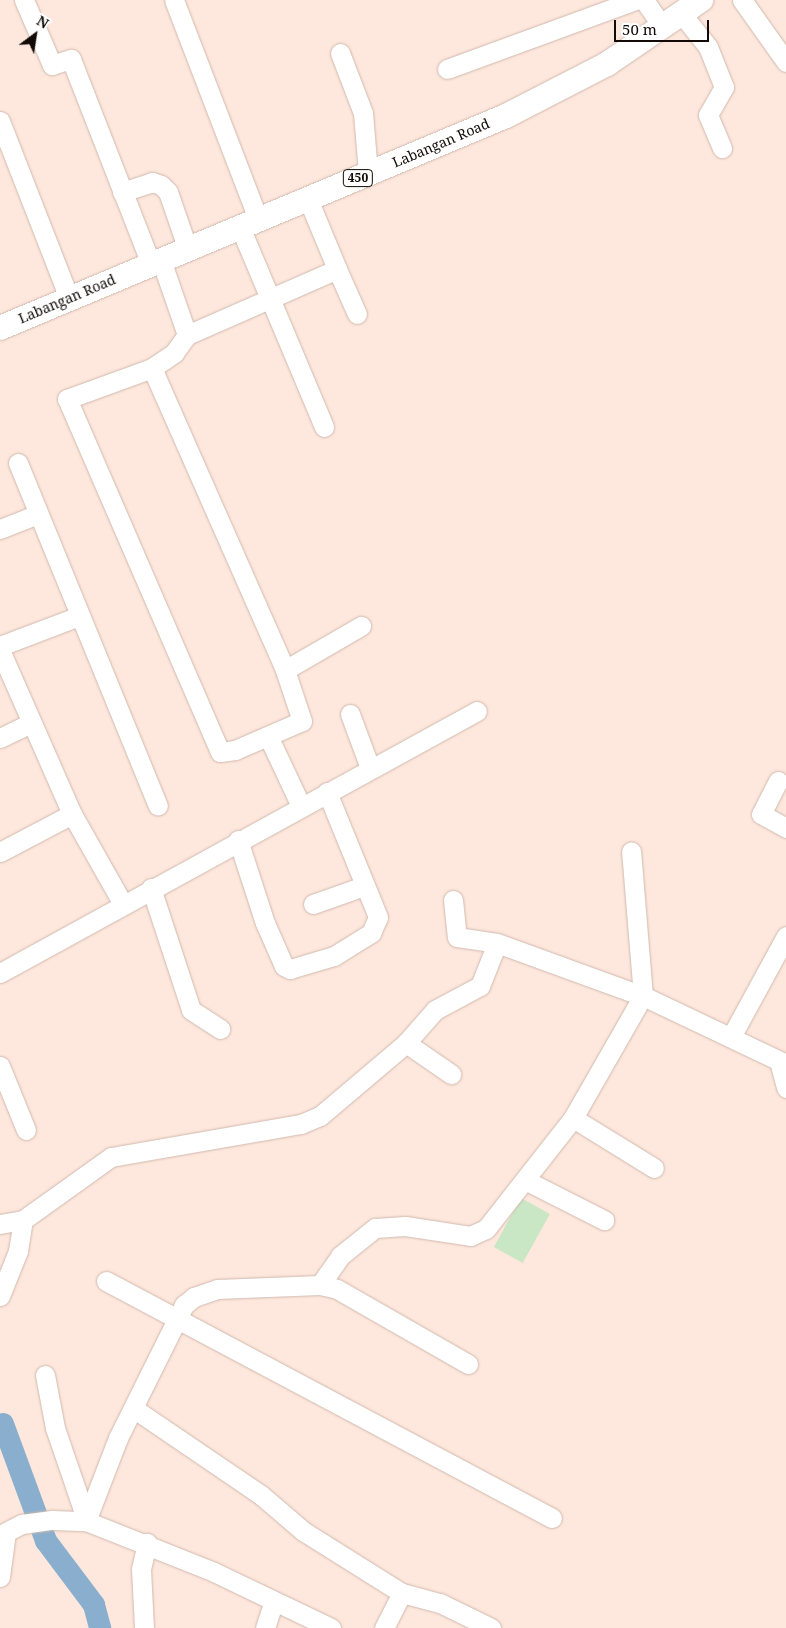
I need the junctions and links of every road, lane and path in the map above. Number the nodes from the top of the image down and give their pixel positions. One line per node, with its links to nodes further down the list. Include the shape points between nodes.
1 (24, 0): 14 (street, via 52,65 71,59)
2 (174, 0): 16 (street)
3 (636, 0): 10 (street)
4 (644, 0): 7 (street)
5 (701, 0): 7 (main road, Labangan Road / 450)
6 (742, 0): 9 (street)
7 (672, 20): 12 (street, via 708,47 724,87 708,115); 13 (main road, Labangan Road / 450, via 584,77 506,116)
8 (340, 53): 13 (street, via 363,113)
9 (786, 62)
10 (447, 69)
11 (0, 121): 20 (street)
12 (722, 148)
13 (368, 173): 15 (main road, Labangan Road / 450)
14 (122, 192): 17 (street, via 152,182 161,185 168,192); 18 (street)
15 (308, 200): 16 (main road, Labangan Road / 450); 19 (street)
16 (249, 223): 17 (main road, Labangan Road / 450); 21 (street)
17 (188, 250): 18 (main road, Labangan Road / 450)
18 (156, 262): 20 (main road, Labangan Road / 450); 24 (street)
19 (337, 269): 21 (street); 22 (street)
20 (69, 298): 23 (main road, Labangan Road / 450)
21 (270, 300): 24 (street); 26 (street)
22 (358, 314)
23 (0, 328)
24 (187, 335): 25 (street, via 174,353)
25 (152, 368): 34 (street); 39 (street, via 67,399 220,752)
26 (324, 427)
27 (18, 463): 28 (street)
28 (38, 514): 29 (street); 30 (street)
29 (0, 529)
30 (79, 616): 32 (street); 43 (street)
31 (361, 626): 34 (street)
32 (0, 646)
33 (0, 650): 37 (street)
34 (285, 670): 39 (street, via 302,721)
35 (477, 712): 40 (street)
36 (350, 714): 40 (street)
37 (31, 723): 38 (street); 45 (street)
38 (0, 738)
39 (269, 738): 44 (street)
40 (370, 768): 42 (street)
41 (778, 781): 46 (street, via 760,814)
42 (327, 792): 44 (street); 50 (street)
43 (158, 806)
44 (301, 806): 47 (street)
45 (72, 814): 49 (street); 53 (street)
46 (786, 828)
47 (238, 840): 50 (street, via 265,922 290,969 334,956 371,934 378,917); 51 (street)
48 (632, 851): 58 (street)
49 (0, 852)
50 (364, 886): 54 (street)
51 (152, 888): 53 (street); 59 (street, via 191,1010)
52 (453, 900): 56 (street, via 457,937)
53 (123, 904): 57 (street)
54 (313, 904)
55 (786, 936): 60 (street)
56 (497, 943): 58 (street); 61 (street, via 480,986 435,1010)
57 (0, 973)
58 (643, 996): 60 (street); 66 (street)
59 (220, 1029)
60 (730, 1037): 62 (street)
61 (406, 1043): 64 (street); 70 (street, via 320,1116 301,1124 112,1157)
62 (783, 1062): 65 (street)
63 (0, 1066): 67 (street)
64 (451, 1074)
65 (786, 1088)
66 (574, 1118): 68 (street); 69 (street)
67 (26, 1130)
68 (654, 1168)
69 (525, 1180): 71 (street); 74 (street, via 486,1229 470,1236 405,1226 375,1228 340,1256)
70 (24, 1220): 72 (street); 75 (street, via 18,1251)
71 (604, 1220)
72 (0, 1224)
73 (106, 1281): 76 (street)
74 (320, 1285): 76 (street, via 217,1289 184,1305); 77 (street, via 350,1294)
75 (0, 1296)
76 (176, 1320): 79 (street); 81 (street)
77 (468, 1364)
78 (45, 1375): 80 (street, via 55,1428)
79 (133, 1408): 80 (street); 85 (street, via 261,1495 303,1531)
80 (87, 1517): 82 (street); 83 (street)
81 (552, 1518)
82 (9, 1529): 84 (street)
83 (147, 1543): 86 (street); 87 (street, via 141,1569)
84 (0, 1577)
85 (402, 1593): 90 (street); 91 (street, via 440,1603)
86 (274, 1601): 88 (street); 89 (street)
87 (144, 1628)
88 (266, 1628)
89 (331, 1628)
90 (384, 1628)
91 (491, 1628)

